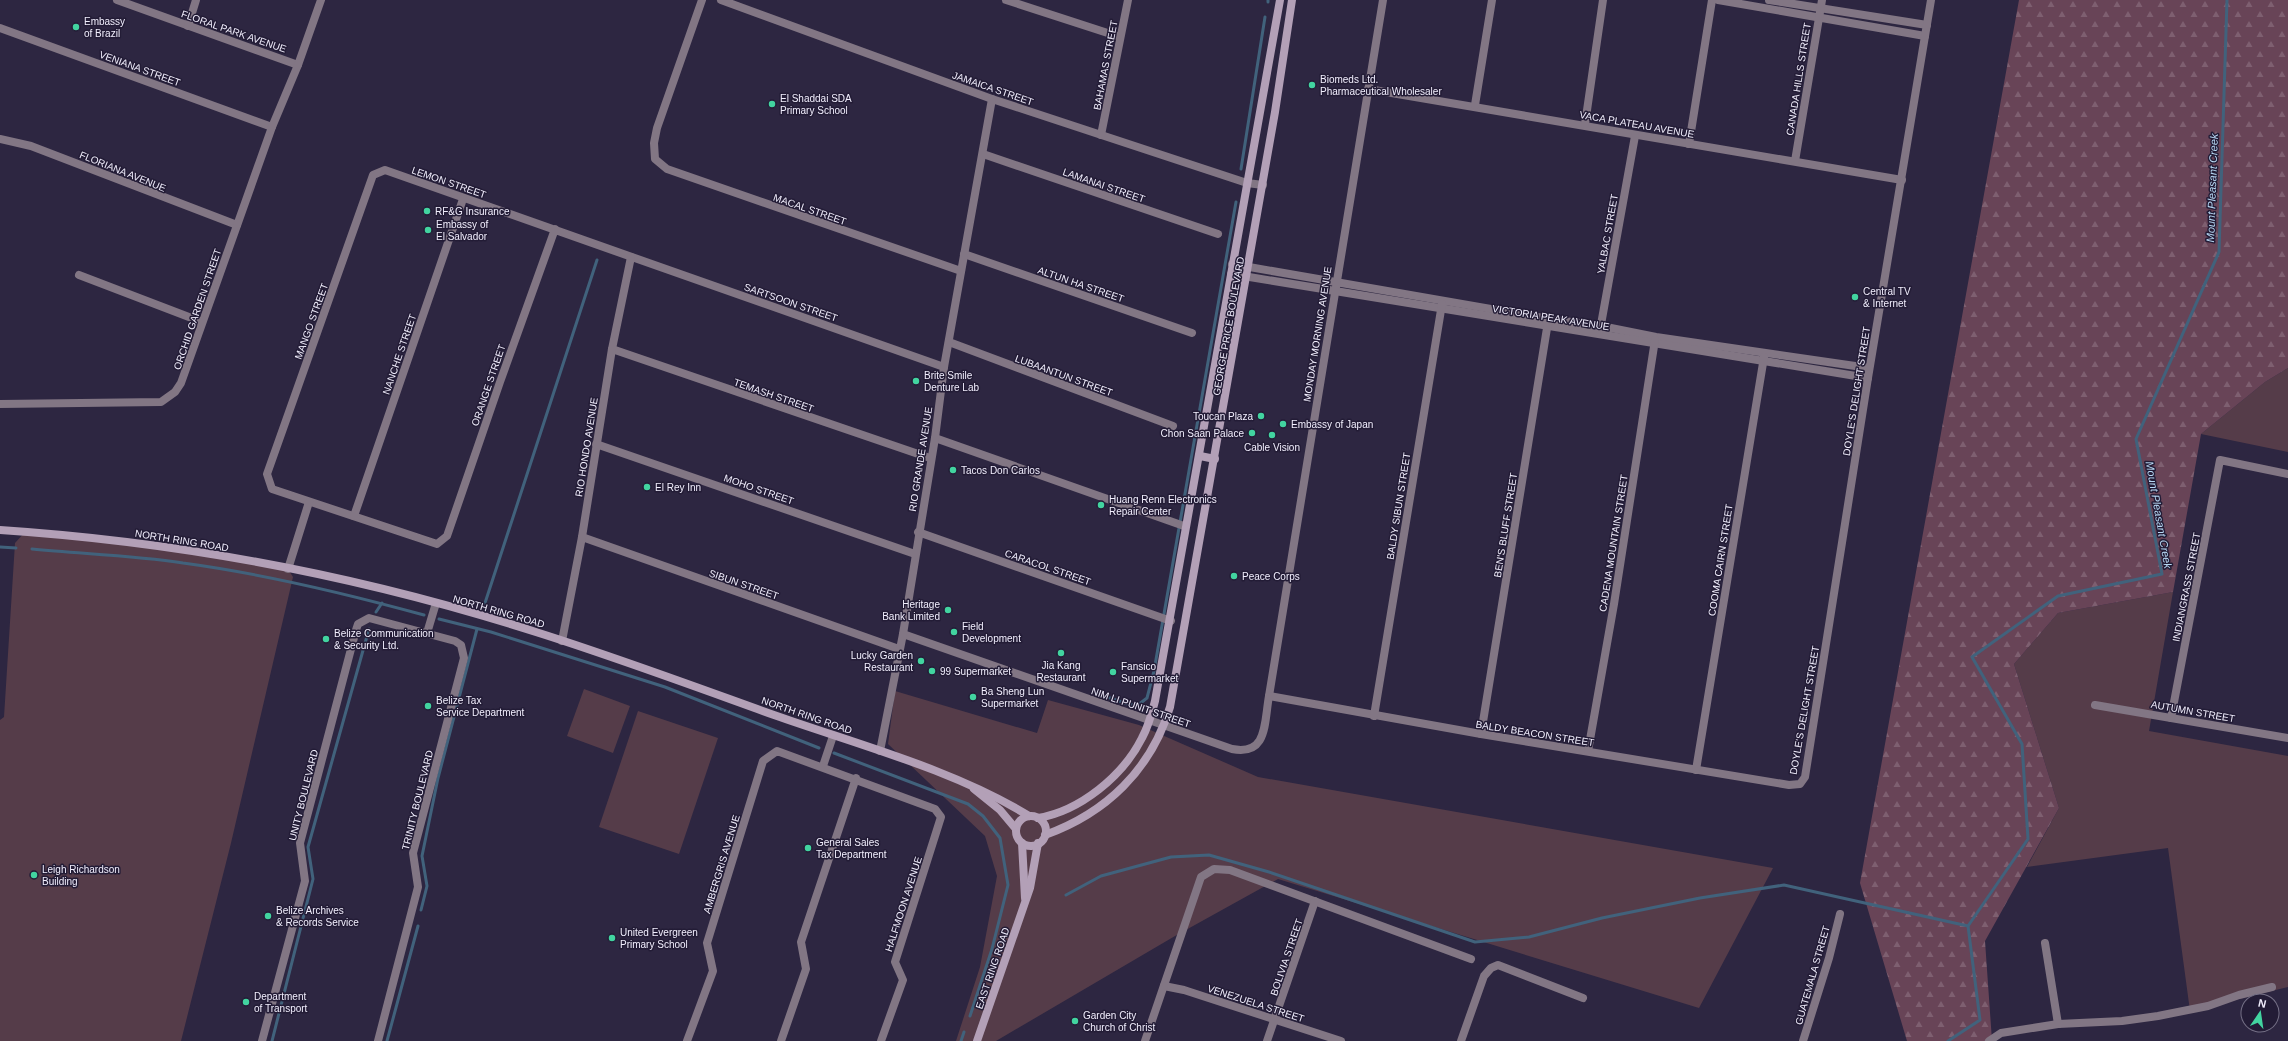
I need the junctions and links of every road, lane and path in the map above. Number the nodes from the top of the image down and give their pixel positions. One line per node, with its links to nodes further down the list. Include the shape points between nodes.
1 (117, 0): 21 (street, FLORAL PARK AVENUE)
2 (196, 0): 21 (street)
3 (322, 0): 25 (street, ORCHID GARDEN STREET)
4 (702, 0): 49 (street, MACAL STREET, via 658,128 654,144 655,159 666,169)
5 (721, 0): 27 (street, JAMAICA STREET)
6 (1006, 0): 24 (street)
7 (1128, 0): 24 (street, BAHAMAS STREET)
8 (1280, 0): 39 (main road, GEORGE PRICE BOULEVARD)
9 (1292, 0): 40 (main road, GEORGE PRICE BOULEVARD)
10 (1383, 0): 26 (street, MONDAY MORNING AVENUE)
11 (1492, 0): 28 (street)
12 (1603, 0): 29 (street)
13 (1712, 0): 34 (street)
14 (1718, 0): 19 (street)
15 (1768, 0): 18 (street)
16 (1822, 0): 18 (street, CANADA HILLS STREET)
17 (1931, 0): 20 (street, DOYLE'S DELIGHT STREET)
18 (1820, 9): 19 (street, CANADA HILLS STREET); 20 (street)
19 (1818, 18): 23 (street); 36 (street, CANADA HILLS STREET)
20 (1927, 25): 23 (street, DOYLE'S DELIGHT STREET)
21 (188, 26): 25 (street, FLORAL PARK AVENUE)
22 (0, 28): 30 (street, VENIANA STREET)
23 (1925, 36): 38 (street, DOYLE'S DELIGHT STREET)
24 (1120, 37): 31 (street, BAHAMAS STREET)
25 (298, 65): 30 (street, ORCHID GARDEN STREET)
26 (1368, 89): 28 (street, VACA PLATEAU AVENUE); 53 (street, MONDAY MORNING AVENUE)
27 (992, 99): 31 (street, JAMAICA STREET); 35 (street, RIO GRANDE AVENUE)
28 (1475, 105): 29 (street, VACA PLATEAU AVENUE)
29 (1585, 124): 32 (street, VACA PLATEAU AVENUE)
30 (272, 127): 42 (street, ORCHID GARDEN STREET)
31 (1101, 135): 39 (street, JAMAICA STREET)
32 (1635, 136): 34 (street, VACA PLATEAU AVENUE); 59 (street, YALBAC STREET)
33 (0, 139): 42 (street, FLORIANA AVENUE, via 31,146)
34 (1689, 144): 36 (street, VACA PLATEAU AVENUE)
35 (983, 154): 44 (street, LAMANAI STREET); 45 (street, RIO GRANDE AVENUE)
36 (1795, 161): 38 (street, VACA PLATEAU AVENUE)
37 (373, 174): 41 (street, LEMON STREET, via 385,170); 78 (street, MANGO STREET, via 267,474 272,489)
38 (1902, 180): 68 (street, DOYLE'S DELIGHT STREET)
39 (1247, 183): 40 (street, JAMAICA STREET); 47 (main road, GEORGE PRICE BOULEVARD)
40 (1262, 185): 48 (main road, GEORGE PRICE BOULEVARD)
41 (463, 199): 43 (street, LEMON STREET); 79 (street, NANCHE STREET)
42 (237, 226): 57 (street, ORCHID GARDEN STREET)
43 (555, 229): 46 (street, LEMON STREET); 79 (street, ORANGE STREET, via 448,536 437,544)
44 (1218, 234)
45 (964, 254): 49 (street, RIO GRANDE AVENUE); 60 (street, ALTUN HA STREET)
46 (631, 257): 64 (street, RIO HONDO AVENUE); 67 (street, SARTSOON STREET)
47 (1232, 264): 48 (street); 50 (main road, GEORGE PRICE BOULEVARD)
48 (1248, 267): 52 (main road, GEORGE PRICE BOULEVARD); 53 (street)
49 (960, 271): 63 (street, RIO GRANDE AVENUE)
50 (1231, 274): 52 (street, VICTORIA PEAK AVENUE); 74 (main road, GEORGE PRICE BOULEVARD)
51 (80, 275): 57 (street)
52 (1246, 276): 54 (street, VICTORIA PEAK AVENUE); 76 (main road, GEORGE PRICE BOULEVARD)
53 (1336, 282): 54 (street, MONDAY MORNING AVENUE); 55 (street)
54 (1334, 291): 56 (street, VICTORIA PEAK AVENUE); 92 (street, MONDAY MORNING AVENUE)
55 (1443, 300): 56 (street, BALDY SIBUN STREET); 58 (street)
56 (1442, 309): 58 (street, VICTORIA PEAK AVENUE); 94 (street, BALDY SIBUN STREET)
57 (202, 322): 70 (street, ORCHID GARDEN STREET, via 181,383 175,392 161,402)
58 (1548, 323): 59 (street); 61 (street, VICTORIA PEAK AVENUE); 98 (street, BEN'S BLUFF STREET)
59 (1601, 326): 61 (street, YALBAC STREET); 62 (street)
60 (1192, 333)
61 (1599, 335): 62 (street, VICTORIA PEAK AVENUE)
62 (1655, 341): 65 (street); 66 (street, VICTORIA PEAK AVENUE); 102 (street, CADENA MOUNTAIN STREET)
63 (949, 342): 67 (street, RIO GRANDE AVENUE); 71 (street, LUBAANTUN STREET)
64 (612, 349): 73 (street, RIO HONDO AVENUE); 75 (street, TEMASH STREET)
65 (1765, 352): 66 (street, COOMA CAIRN STREET); 68 (street)
66 (1763, 361): 69 (street, VICTORIA PEAK AVENUE); 104 (street, COOMA CAIRN STREET)
67 (944, 367): 72 (street, RIO GRANDE AVENUE)
68 (1869, 368): 69 (street, DOYLE'S DELIGHT STREET)
69 (1868, 378): 107 (street, DOYLE'S DELIGHT STREET, via 1805,777)
70 (0, 404)
71 (1173, 426)
72 (935, 438): 75 (street, RIO GRANDE AVENUE); 80 (street)
73 (596, 444): 83 (street, RIO HONDO AVENUE); 84 (street, MOHO STREET)
74 (1200, 456): 76 (main road); 87 (main road, GEORGE PRICE BOULEVARD)
75 (930, 458): 82 (street, RIO GRANDE AVENUE)
76 (1215, 459): 97 (main road, GEORGE PRICE BOULEVARD, via 1173,692)
77 (2288, 474): 95 (street, INDIANGRASS STREET, via 2220,460)
78 (309, 502): 79 (street); 85 (street)
79 (354, 516)
80 (1184, 526)
81 (0, 530): 85 (main road, NORTH RING ROAD, via 152,545 215,554)
82 (918, 532): 84 (street, RIO GRANDE AVENUE); 87 (street, CARACOL STREET)
83 (582, 537): 90 (street, RIO HONDO AVENUE); 91 (street, SIBUN STREET)
84 (915, 554): 89 (street, RIO GRANDE AVENUE)
85 (288, 569): 86 (main road, NORTH RING ROAD)
86 (436, 603): 88 (street); 90 (main road, NORTH RING ROAD)
87 (1171, 621): 96 (main road, GEORGE PRICE BOULEVARD)
88 (427, 633): 126 (street, UNITY BOULEVARD, via 369,618 358,624 300,843 305,881); 127 (street, TRINITY BOULEVARD, via 461,645 464,658 413,853 418,887)
89 (903, 634): 91 (street, RIO GRANDE AVENUE); 96 (street, NIM LI PUNIT STREET)
90 (562, 641): 99 (main road, NORTH RING ROAD)
91 (899, 649): 101 (street, RIO GRANDE AVENUE)
92 (1268, 696): 94 (street, BALDY BEACON STREET); 97 (street, NIM LI PUNIT STREET, via 1261,738 1257,746 1244,751)
93 (2095, 705): 95 (street, AUTUMN STREET)
94 (1374, 716): 98 (street, BALDY BEACON STREET)
95 (2171, 718): 100 (street, AUTUMN STREET)
96 (1150, 720): 97 (street, NIM LI PUNIT STREET); 106 (main road, GEORGE PRICE BOULEVARD, via 1135,750)
97 (1164, 725): 109 (main road, GEORGE PRICE BOULEVARD, via 1146,762)
98 (1481, 734): 102 (street, BALDY BEACON STREET)
99 (833, 736): 101 (main road, NORTH RING ROAD); 103 (street)
100 (2288, 738)
101 (880, 751): 108 (main road, NORTH RING ROAD)
102 (1588, 751): 104 (street, BALDY BEACON STREET)
103 (822, 766): 105 (street); 128 (street, AMBERGRIS AVENUE, via 777,751 763,760 707,943 713,972)
104 (1696, 770): 107 (street, BALDY BEACON STREET, via 1789,785)
105 (856, 778): 129 (street, via 801,942 806,969); 130 (street, HALFMOON AVENUE, via 935,809 941,817 895,962 903,980)
106 (1106, 782): 109 (main road); 111 (main road, GEORGE PRICE BOULEVARD, via 1087,798 1069,808)
107 (1800, 784)
108 (974, 788): 110 (main road, NORTH RING ROAD, via 993,795); 112 (main road, NORTH RING ROAD, via 1000,810)
109 (1116, 792): 113 (main road, GEORGE PRICE BOULEVARD, via 1079,819)
110 (1028, 816): 111 (main road); 112 (main road, via 1020,821)
111 (1038, 818): 113 (main road, via 1045,825)
112 (1016, 829): 114 (main road)
113 (1045, 835): 115 (main road)
114 (1022, 843): 115 (main road, via 1030,846); 116 (main road)
115 (1038, 844): 116 (main road, via 1032,881)
116 (1025, 901): 131 (main road, EAST RING ROAD)
117 (1315, 901): 120 (street); 121 (street, via 1230,870 1214,869 1201,877); 124 (street, BOLIVIA STREET)
118 (1840, 914): 136 (street, GUATEMALA STREET, via 1830,958)
119 (2045, 943): 125 (street)
120 (1471, 959)
121 (1164, 986): 124 (street, VENEZUELA STREET); 132 (street)
122 (2272, 987): 125 (street, via 2208,1006 2142,1020)
123 (1583, 998): 135 (street, via 1498,965 1490,968 1484,976)
124 (1275, 1019): 133 (street, BOLIVIA STREET); 134 (street, VENEZUELA STREET)
125 (2058, 1024): 137 (street, via 2001,1033)
126 (262, 1041)
127 (378, 1041)
128 (687, 1041)
129 (781, 1041)
130 (881, 1041)
131 (977, 1041)
132 (1145, 1041)
133 (1267, 1041)
134 (1341, 1041)
135 (1461, 1041)
136 (1803, 1041)
137 (1989, 1041)

